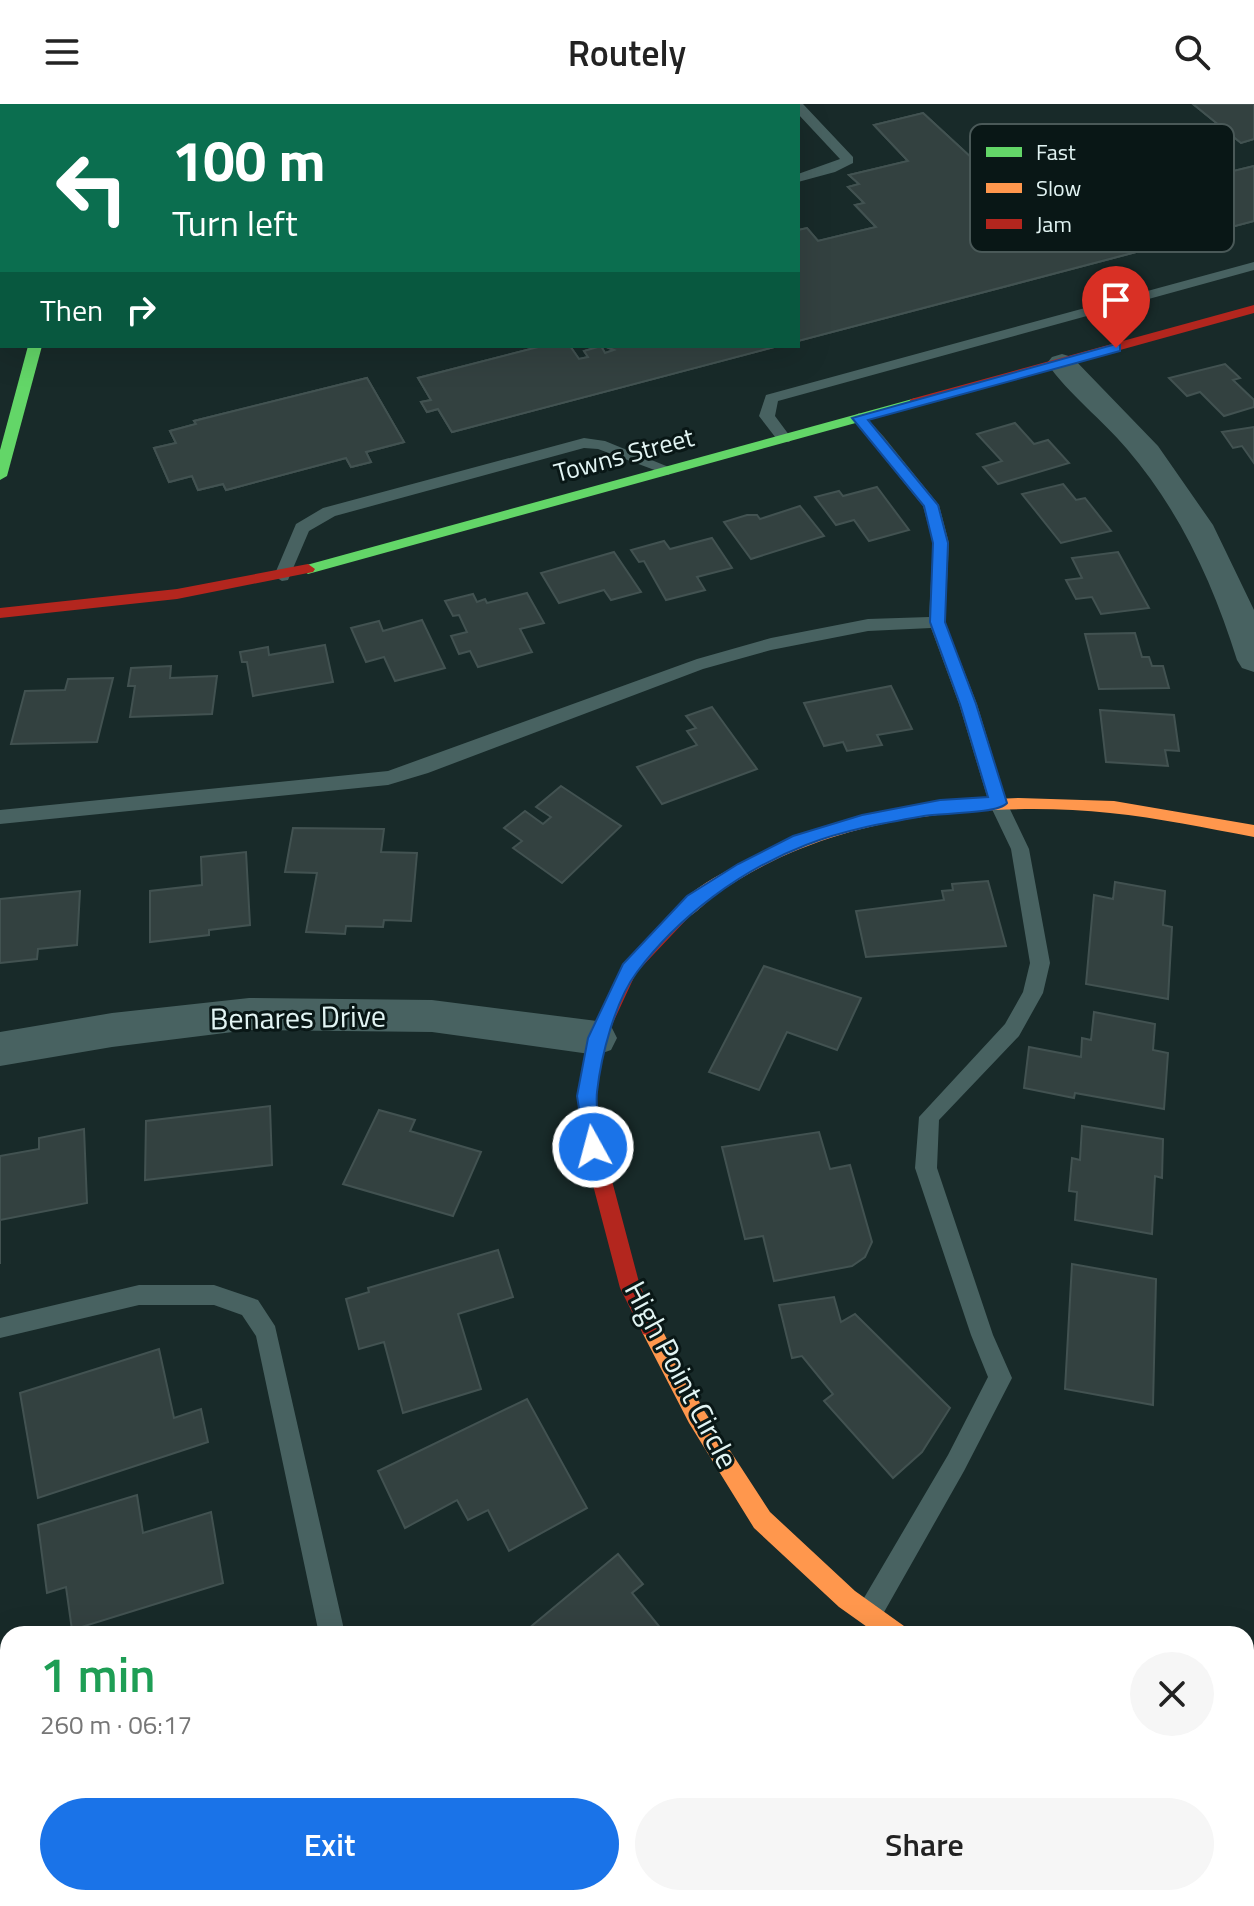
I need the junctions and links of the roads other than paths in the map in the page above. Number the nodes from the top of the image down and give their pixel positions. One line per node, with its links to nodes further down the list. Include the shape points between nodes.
1 (800, 108): 2 (lane, via 848,160)
2 (800, 177)
3 (1254, 266): 8 (lane, via 771,398 767,416)
4 (1254, 309): 6 (street, Towns Street)
5 (34, 348): 10 (street)
6 (1062, 363): 7 (street, Towns Street); 14 (street, via 1148,453 1193,519 1242,618)
7 (859, 418): 8 (street, Towns Street); 13 (lane, via 931,505 941,543)
8 (784, 439): 9 (street, Towns Street)
9 (668, 470): 11 (street, Towns Street); 11 (lane, via 584,443 329,512 302,528)
10 (0, 476)
11 (282, 576): 12 (street, Towns Street, via 150,599)
12 (0, 613)
13 (937, 622): 15 (lane); 16 (lane, via 868,625 697,665 388,778)
14 (1254, 660)
15 (998, 803): 17 (street, High Point Circle, via 1119,807); 18 (street, High Point Circle, via 862,821 799,841 744,869 693,901 629,969); 21 (lane, via 1020,849 1040,963 1033,993 1012,1030 929,1117 926,1168 1000,1378)
16 (0, 817)
17 (1254, 831)
18 (597, 1038): 19 (street, Benares Drive, via 432,1016 249,1014); 21 (street, High Point Circle, via 587,1096 593,1147 630,1288 696,1416 762,1520)
19 (0, 1049)
20 (0, 1328): 22 (lane, via 139,1295 214,1295 250,1307 267,1333)
21 (869, 1614): 23 (street, High Point Circle)
22 (330, 1626)
23 (885, 1626)

